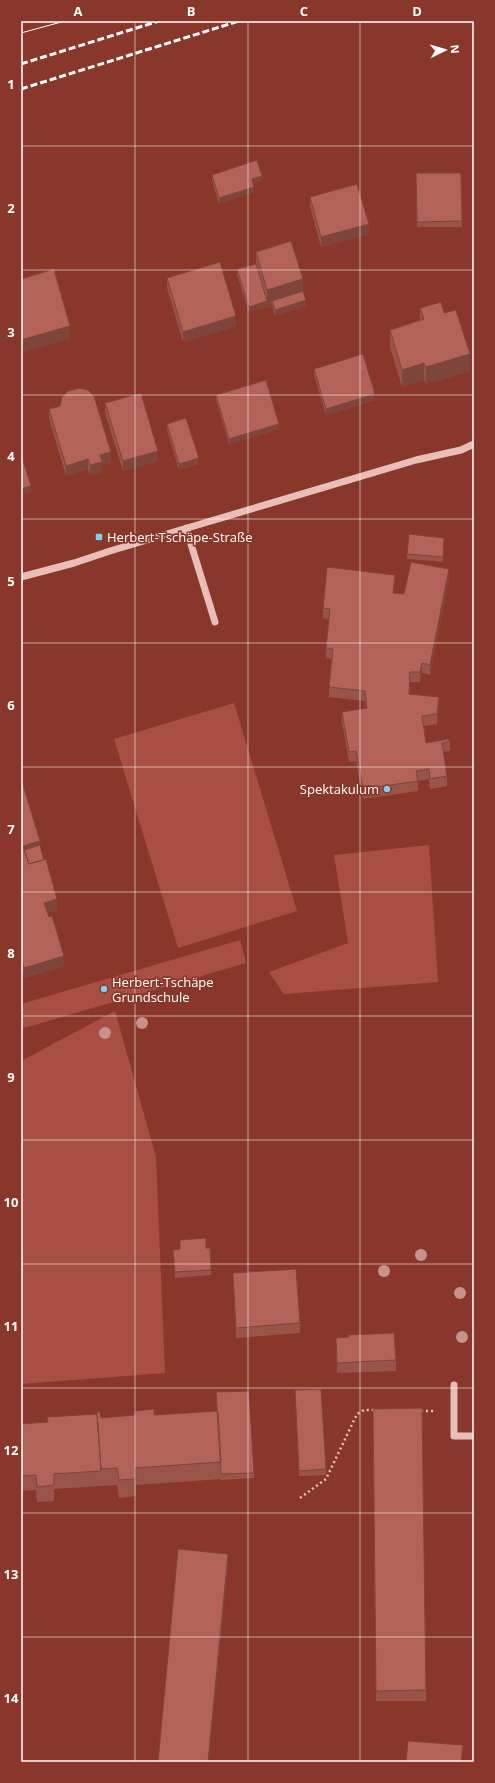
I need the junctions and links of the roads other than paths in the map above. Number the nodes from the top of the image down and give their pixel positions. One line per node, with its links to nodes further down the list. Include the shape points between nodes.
1 (474, 444): 2 (street, via 461,450 416,460)
2 (186, 528): 3 (street, via 74,564); 4 (street)
3 (21, 577)
4 (215, 622)
5 (454, 1385): 6 (street, via 454,1436)
6 (474, 1436)

